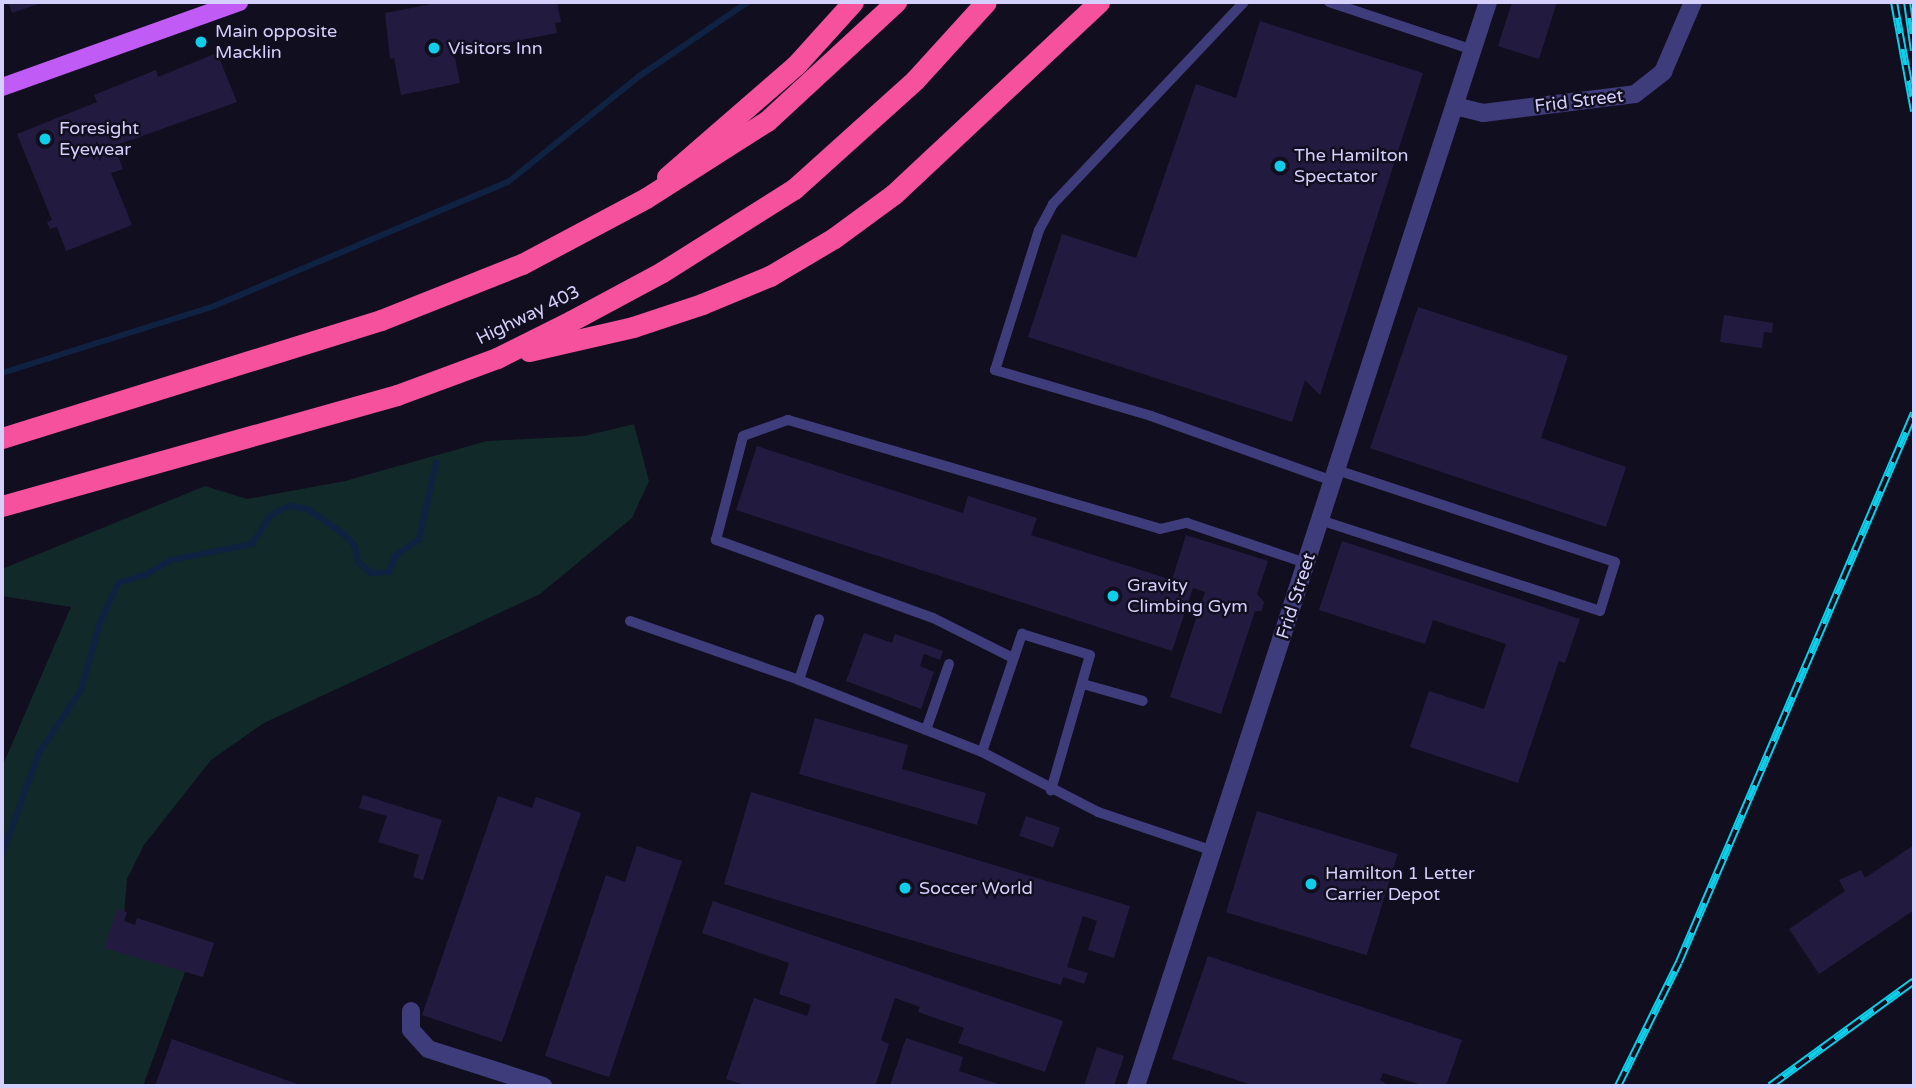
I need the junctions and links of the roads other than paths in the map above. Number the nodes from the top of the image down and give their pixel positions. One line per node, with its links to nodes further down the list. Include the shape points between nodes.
1 (239, 2): 11 (main road)
2 (853, 2): 13 (highway, via 796,65 685,158)
3 (896, 2): 13 (highway, via 767,121)
4 (986, 2): 14 (highway, Highway 403, via 915,80 794,188 662,272)
5 (1099, 2): 14 (highway, via 894,194 834,238 770,276 634,327)
6 (1244, 2): 16 (lane, via 1053,204 1039,230 995,370)
7 (1329, 2): 10 (lane)
8 (1489, 2): 10 (street, Frid Street)
9 (1693, 2): 12 (street, Frid Street, via 1663,72 1634,94 1483,113)
10 (1473, 50): 12 (street, Frid Street)
11 (2, 86)
12 (1455, 106): 16 (street, Frid Street)
13 (646, 198): 15 (highway, via 522,264 393,316)
14 (497, 358): 17 (highway, Highway 403, via 397,395)
15 (2, 438)
16 (1335, 476): 18 (street, Frid Street); 18 (lane, via 1615,562 1600,611)
17 (2, 506)
18 (1320, 520): 19 (street, Frid Street)
19 (1306, 563): 22 (lane, via 1187,523 1160,529 788,420 743,436 716,540 933,618); 30 (street, Frid Street)
20 (820, 619): 24 (lane)
21 (630, 621): 24 (lane)
22 (1013, 658): 25 (lane, via 1022,634 1090,655); 28 (lane)
23 (949, 664): 27 (lane)
24 (799, 680): 27 (lane)
25 (1083, 684): 26 (lane); 29 (lane)
26 (1143, 701)
27 (926, 730): 28 (lane)
28 (982, 752): 29 (lane)
29 (1051, 790): 30 (lane, via 1098,812)
30 (1213, 851): 33 (street, Frid Street)
31 (411, 1011): 32 (street, via 411,1030 428,1049)
32 (543, 1086)
33 (1136, 1086)

